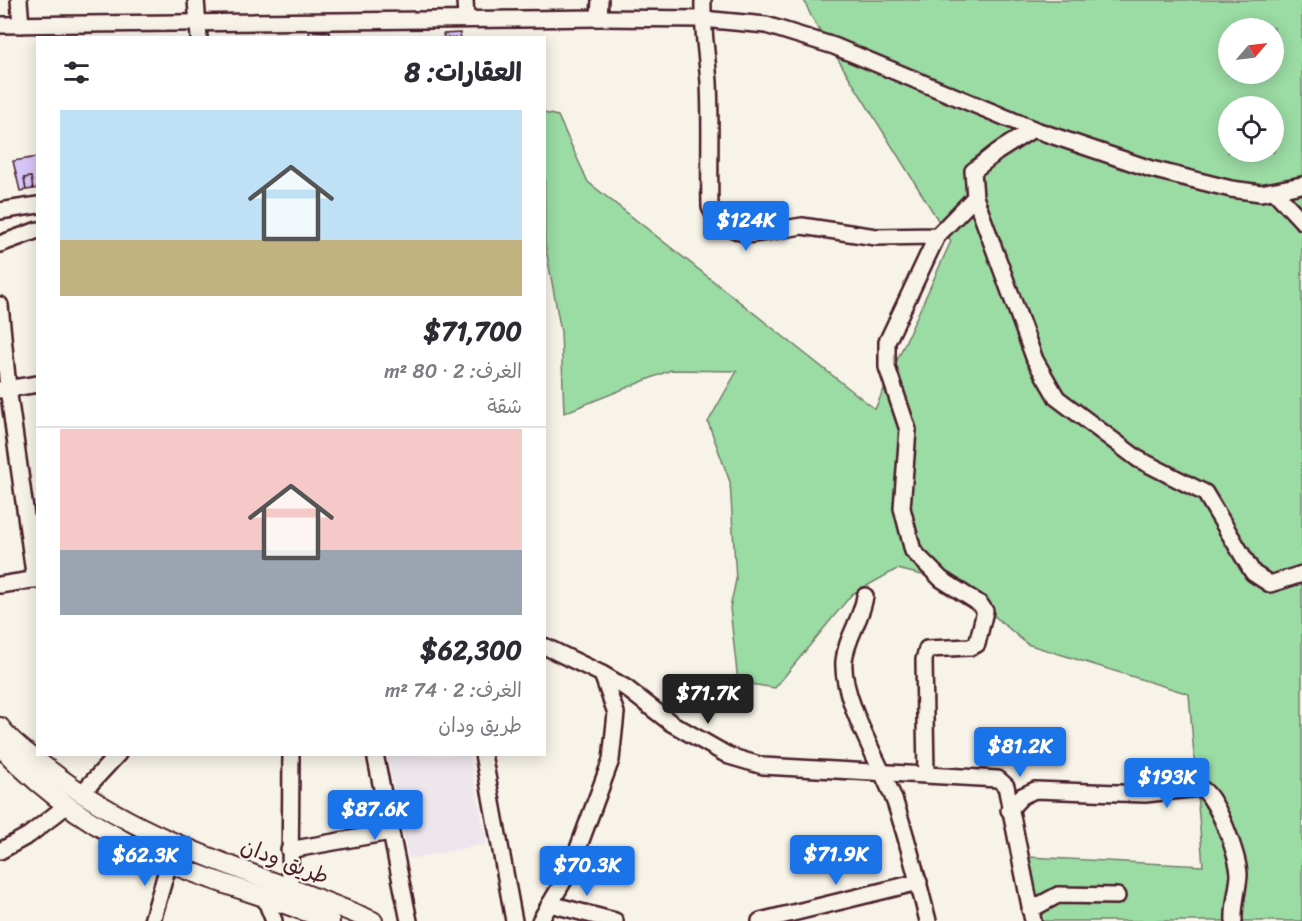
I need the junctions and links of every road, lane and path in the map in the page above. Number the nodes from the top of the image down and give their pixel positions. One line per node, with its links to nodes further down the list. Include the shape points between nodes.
1 (18, 0): 10 (street)
2 (196, 0): 11 (street)
3 (465, 0): 7 (street)
4 (600, 0): 6 (street)
5 (703, 0): 8 (street)
6 (599, 18): 7 (street); 8 (street)
7 (466, 19): 11 (street)
8 (702, 19): 12 (street, via 766,25 793,32); 20 (street, via 710,117 710,207 723,225 748,235 802,226 876,237)
9 (0, 25): 10 (street)
10 (21, 25): 11 (street)
11 (198, 30)
12 (1033, 129): 14 (street, via 1151,168 1231,189); 15 (street, via 973,171)
13 (1302, 185): 14 (street)
14 (1274, 191): 18 (street)
15 (975, 196): 20 (street); 25 (street, via 1035,360 1057,398 1138,459 1204,493 1253,573 1261,579 1270,584)
16 (36, 205): 17 (street)
17 (0, 211)
18 (1302, 221)
19 (36, 231): 21 (street)
20 (937, 236): 37 (street, via 887,342 887,367 908,430 902,508 913,551 941,579 985,611 977,644 927,649)
21 (0, 244)
22 (0, 305): 24 (street)
23 (36, 384): 24 (street)
24 (4, 389): 26 (street)
25 (1302, 574)
26 (36, 580): 27 (street)
27 (0, 585)
28 (865, 596): 36 (street, via 848,645 845,677)
29 (546, 647): 30 (street)
30 (602, 674): 36 (street, via 670,723 729,756 763,766); 49 (street, via 616,713 611,760 570,870)
31 (1, 734): 38 (main road, طريق ودان); 39 (main road, طريق ودان)
32 (116, 756): 38 (street)
33 (291, 756): 42 (street)
34 (375, 756): 41 (street)
35 (483, 756): 57 (street)
36 (884, 774): 37 (street); 45 (street)
37 (926, 774): 40 (street, via 998,779 1006,786)
38 (81, 794): 46 (main road, طريق ودان, via 125,821 180,846)
39 (66, 806): 43 (street, via 29,835); 44 (main road, طريق ودان, via 117,838)
40 (1010, 810): 50 (street); 62 (street, via 1022,795 1035,790 1105,794 1200,788 1207,791 1238,863)
41 (390, 831): 42 (street); 56 (street)
42 (290, 850): 46 (street)
43 (0, 851)
44 (169, 863): 47 (main road, طريق ودان); 53 (street)
45 (919, 882): 51 (street); 61 (street)
46 (290, 888): 55 (main road, طريق ودان)
47 (264, 896): 52 (main road, طريق ودان); 54 (street)
48 (1117, 896): 50 (street, via 1058,896)
49 (550, 904): 58 (street); 59 (street)
50 (1032, 915)
51 (794, 917): 60 (street)
52 (316, 919)
53 (153, 921)
54 (274, 921)
55 (373, 921)
56 (409, 921)
57 (514, 921)
58 (540, 921)
59 (615, 921)
60 (760, 921)
61 (928, 921)
62 (1234, 921)

